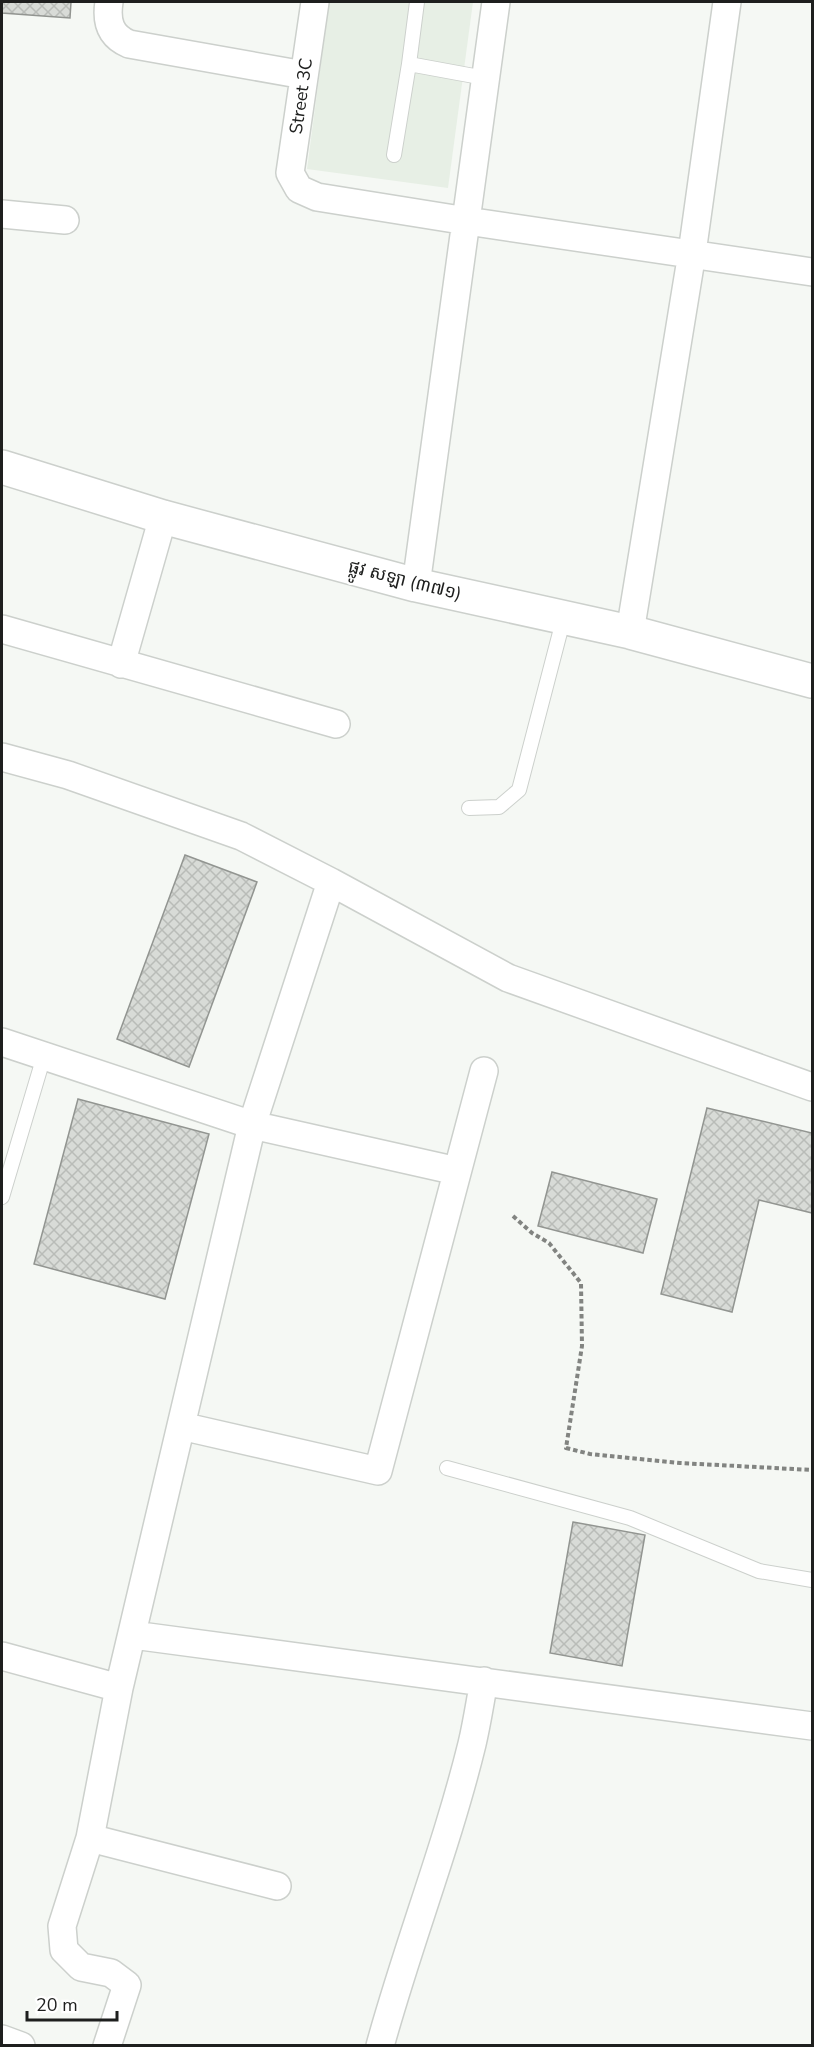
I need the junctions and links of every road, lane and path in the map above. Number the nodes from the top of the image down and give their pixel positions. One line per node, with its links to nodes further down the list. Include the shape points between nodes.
1 (109, 2): 7 (street, via 112,33 129,44)
2 (315, 2): 7 (street, Street 3C)
3 (417, 2): 6 (lane)
4 (496, 2): 8 (street)
5 (726, 2): 13 (street)
6 (409, 64): 8 (lane); 9 (lane)
7 (304, 75): 12 (street, Street 3C, via 290,173 299,189 317,196)
8 (485, 78): 12 (street)
9 (394, 155)
10 (2, 214): 11 (street)
11 (65, 220)
12 (467, 221): 13 (street); 17 (street)
13 (692, 253): 14 (street); 20 (street)
14 (813, 272)
15 (2, 467): 16 (street, ផ្លូវ សឡា (៣៧១))
16 (163, 517): 17 (street, ផ្លូវ សឡា (៣៧១)); 21 (street)
17 (416, 585): 18 (street, ផ្លូវ សឡា (៣៧១))
18 (564, 617): 20 (street, ផ្លូវ សឡា (៣៧១)); 25 (lane, via 519,790 499,807)
19 (2, 629): 21 (street)
20 (630, 632): 22 (street, ផ្លូវ សឡា (៣៧១))
21 (121, 664): 23 (street)
22 (813, 681)
23 (336, 723)
24 (2, 757): 26 (street, via 68,775 241,836)
25 (469, 808)
26 (331, 882): 30 (street, via 508,978); 31 (street)
27 (2, 1042): 28 (street)
28 (44, 1056): 31 (street); 33 (lane)
29 (484, 1071): 32 (street)
30 (813, 1087)
31 (252, 1125): 32 (street); 35 (street)
32 (457, 1171): 35 (street, via 378,1471)
33 (2, 1197)
34 (513, 1216): 37 (path, via 549,1243 581,1283 582,1346 566,1448 680,1463)
35 (181, 1426): 39 (street)
36 (447, 1468): 38 (lane, via 630,1518 759,1571)
37 (813, 1470)
38 (813, 1580)
39 (133, 1635): 41 (street); 42 (street)
40 (2, 1656): 42 (street)
41 (484, 1681): 43 (street); 49 (street, via 450,1822)
42 (120, 1688): 44 (street)
43 (813, 1726)
44 (90, 1838): 45 (street); 48 (street, via 62,1926 64,1950 81,1967 111,1973 127,1985)
45 (277, 1886)
46 (2, 2039): 47 (street)
47 (21, 2046)
48 (107, 2046)
49 (380, 2046)

